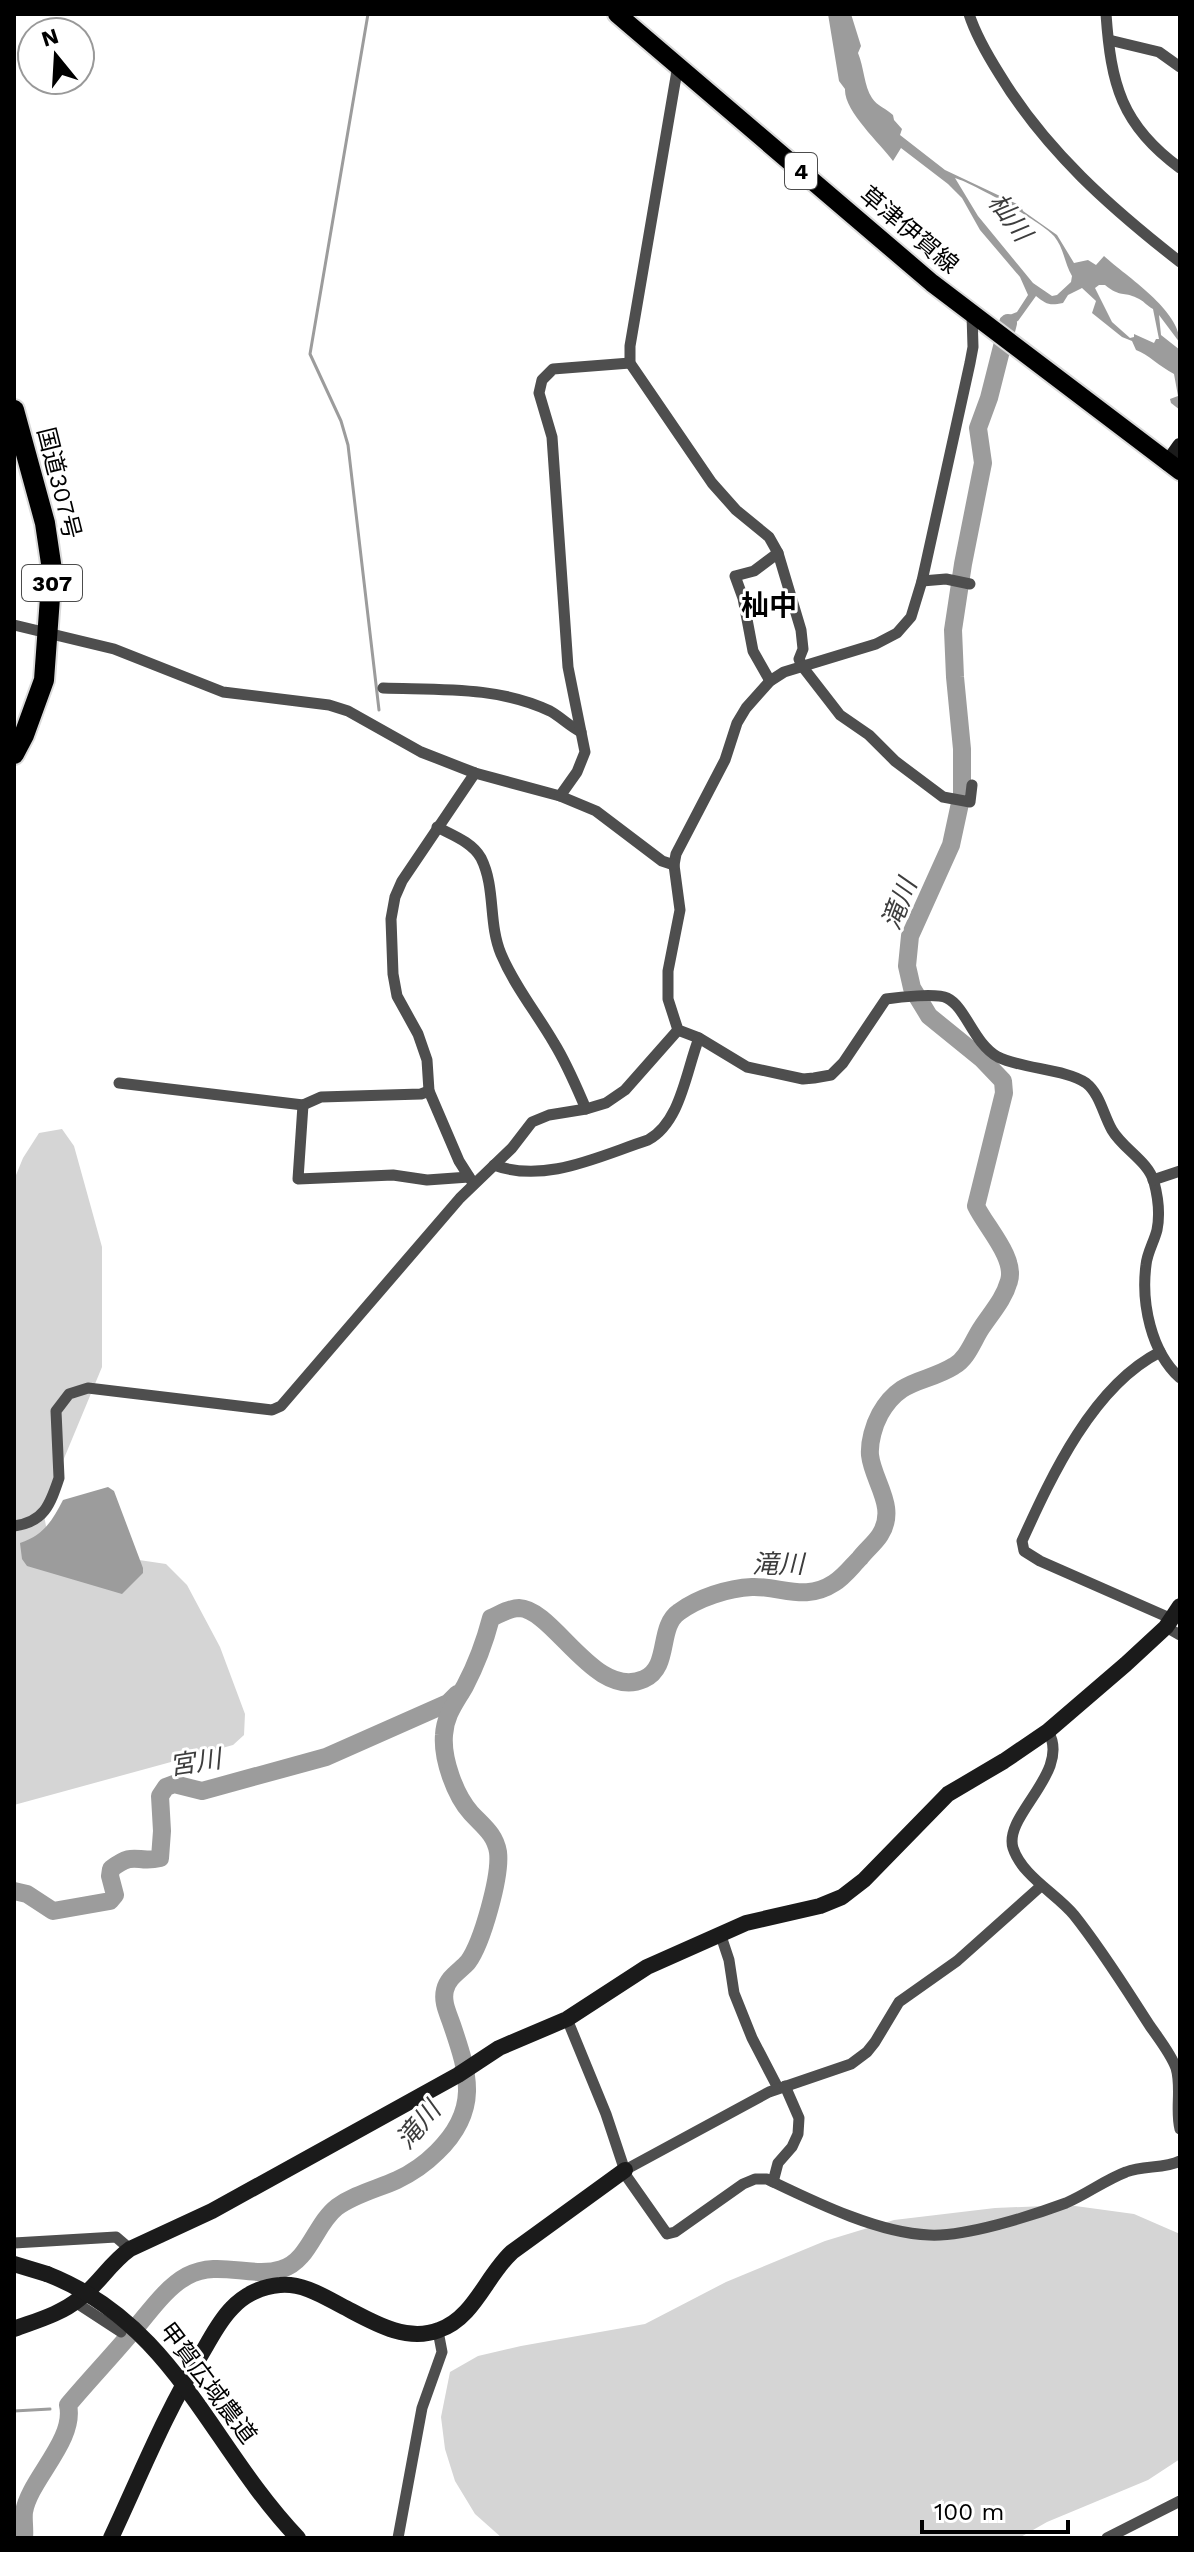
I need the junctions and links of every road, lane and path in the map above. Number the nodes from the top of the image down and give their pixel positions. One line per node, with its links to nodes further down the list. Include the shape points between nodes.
1 (617, 14): 5 (main road, 草津伊賀線 / 4)
2 (969, 14): 8 (street, via 989,58 1043,138 1102,197)
3 (1106, 14): 4 (street)
4 (1109, 40): 6 (street, via 1159,52); 7 (street, via 1113,74 1127,111 1148,142)
5 (678, 65): 9 (main road, 草津伊賀線 / 4); 10 (street)
6 (1180, 67)
7 (1180, 168)
8 (1180, 262)
9 (972, 314): 13 (main road, 草津伊賀線 / 4); 15 (street, via 973,347)
10 (630, 363): 14 (street, via 712,483 769,537); 22 (street, via 553,369 539,393 552,437 568,667)
11 (14, 412): 18 (highway, 国道307号 / 307, via 45,523 52,570)
12 (1180, 446): 13 (street)
13 (1174, 467)
14 (778, 553): 19 (street, via 801,630); 20 (street, via 754,571 735,576 753,651)
15 (922, 581): 16 (street); 19 (street, via 911,617 897,633)
16 (968, 583)
17 (14, 625): 18 (street)
18 (49, 635): 23 (highway, 国道307号 / 307, via 44,680); 24 (street, via 114,649 223,692 348,711 421,752)
19 (802, 666): 20 (street); 25 (street, via 840,715 947,799 970,802)
20 (770, 681): 28 (street, via 737,723 725,760)
21 (383, 688): 22 (street, via 486,691 551,712)
22 (581, 732): 26 (street, via 585,752)
23 (14, 754)
24 (475, 773): 26 (street); 27 (street)
25 (972, 785)
26 (560, 796): 28 (street, via 596,811)
27 (437, 827): 32 (street, via 402,881 391,919 397,996 427,1060); 34 (street, via 469,843 480,856 499,951)
28 (674, 865): 29 (street, via 680,910 668,999)
29 (678, 1030): 30 (street); 34 (street, via 625,1090)
30 (699, 1038): 35 (street, via 686,1082 659,1134 536,1173); 38 (street, via 747,1067 814,1078 831,1075 843,1063 886,999 947,998 975,1037 997,1056 1082,1080 1094,1090 1112,1130)
31 (119, 1083): 33 (street)
32 (429, 1091): 33 (street, via 321,1097); 37 (street)
33 (303, 1105): 37 (street, via 298,1179 393,1175)
34 (586, 1109): 35 (street, via 532,1122)
35 (494, 1165): 37 (street)
36 (1180, 1171): 38 (street)
37 (471, 1180): 41 (street, via 281,1406 272,1410 88,1388 69,1394 56,1411 55,1489 45,1512)
38 (1153, 1180): 39 (street, via 1159,1208 1144,1287)
39 (1160, 1352): 40 (street); 42 (street, via 1103,1397 1022,1541 1024,1551 1040,1561)
40 (1180, 1378)
41 (14, 1526)
42 (1175, 1622): 43 (street)
43 (1048, 1731): 44 (street, via 1054,1759 1012,1839); 45 (street, via 948,1794 842,1897)
44 (1041, 1886): 47 (street, via 957,1961 899,2002 875,2042 851,2064); 48 (street, via 1072,1913 1176,2068)
45 (720, 1933): 46 (street, via 647,1967); 47 (street, via 734,1993 752,2038)
46 (567, 2019): 50 (street); 53 (street, via 499,2048 212,2211)
47 (782, 2087): 50 (street); 51 (street, via 799,2118 798,2134 778,2163)
48 (1180, 2129)
49 (1180, 2161): 51 (street, via 1124,2172 1067,2202 960,2234 892,2229)
50 (625, 2170): 51 (street, via 667,2234 743,2184 755,2179); 57 (street, via 512,2252 471,2307)
51 (773, 2182)
52 (14, 2243): 53 (street, via 116,2237)
53 (130, 2249): 55 (street)
54 (14, 2264): 61 (street, 甲賀広域農道, bridge, via 86,2293 160,2353)
55 (75, 2302): 56 (street); 58 (street)
56 (14, 2329)
57 (438, 2331): 60 (street, via 394,2331 299,2286 272,2286 248,2295 227,2312 190,2372); 62 (street, via 442,2352 422,2408)
58 (121, 2332)
59 (1180, 2501): 63 (street)
60 (111, 2538)
61 (298, 2538)
62 (398, 2538)
63 (1107, 2538)

